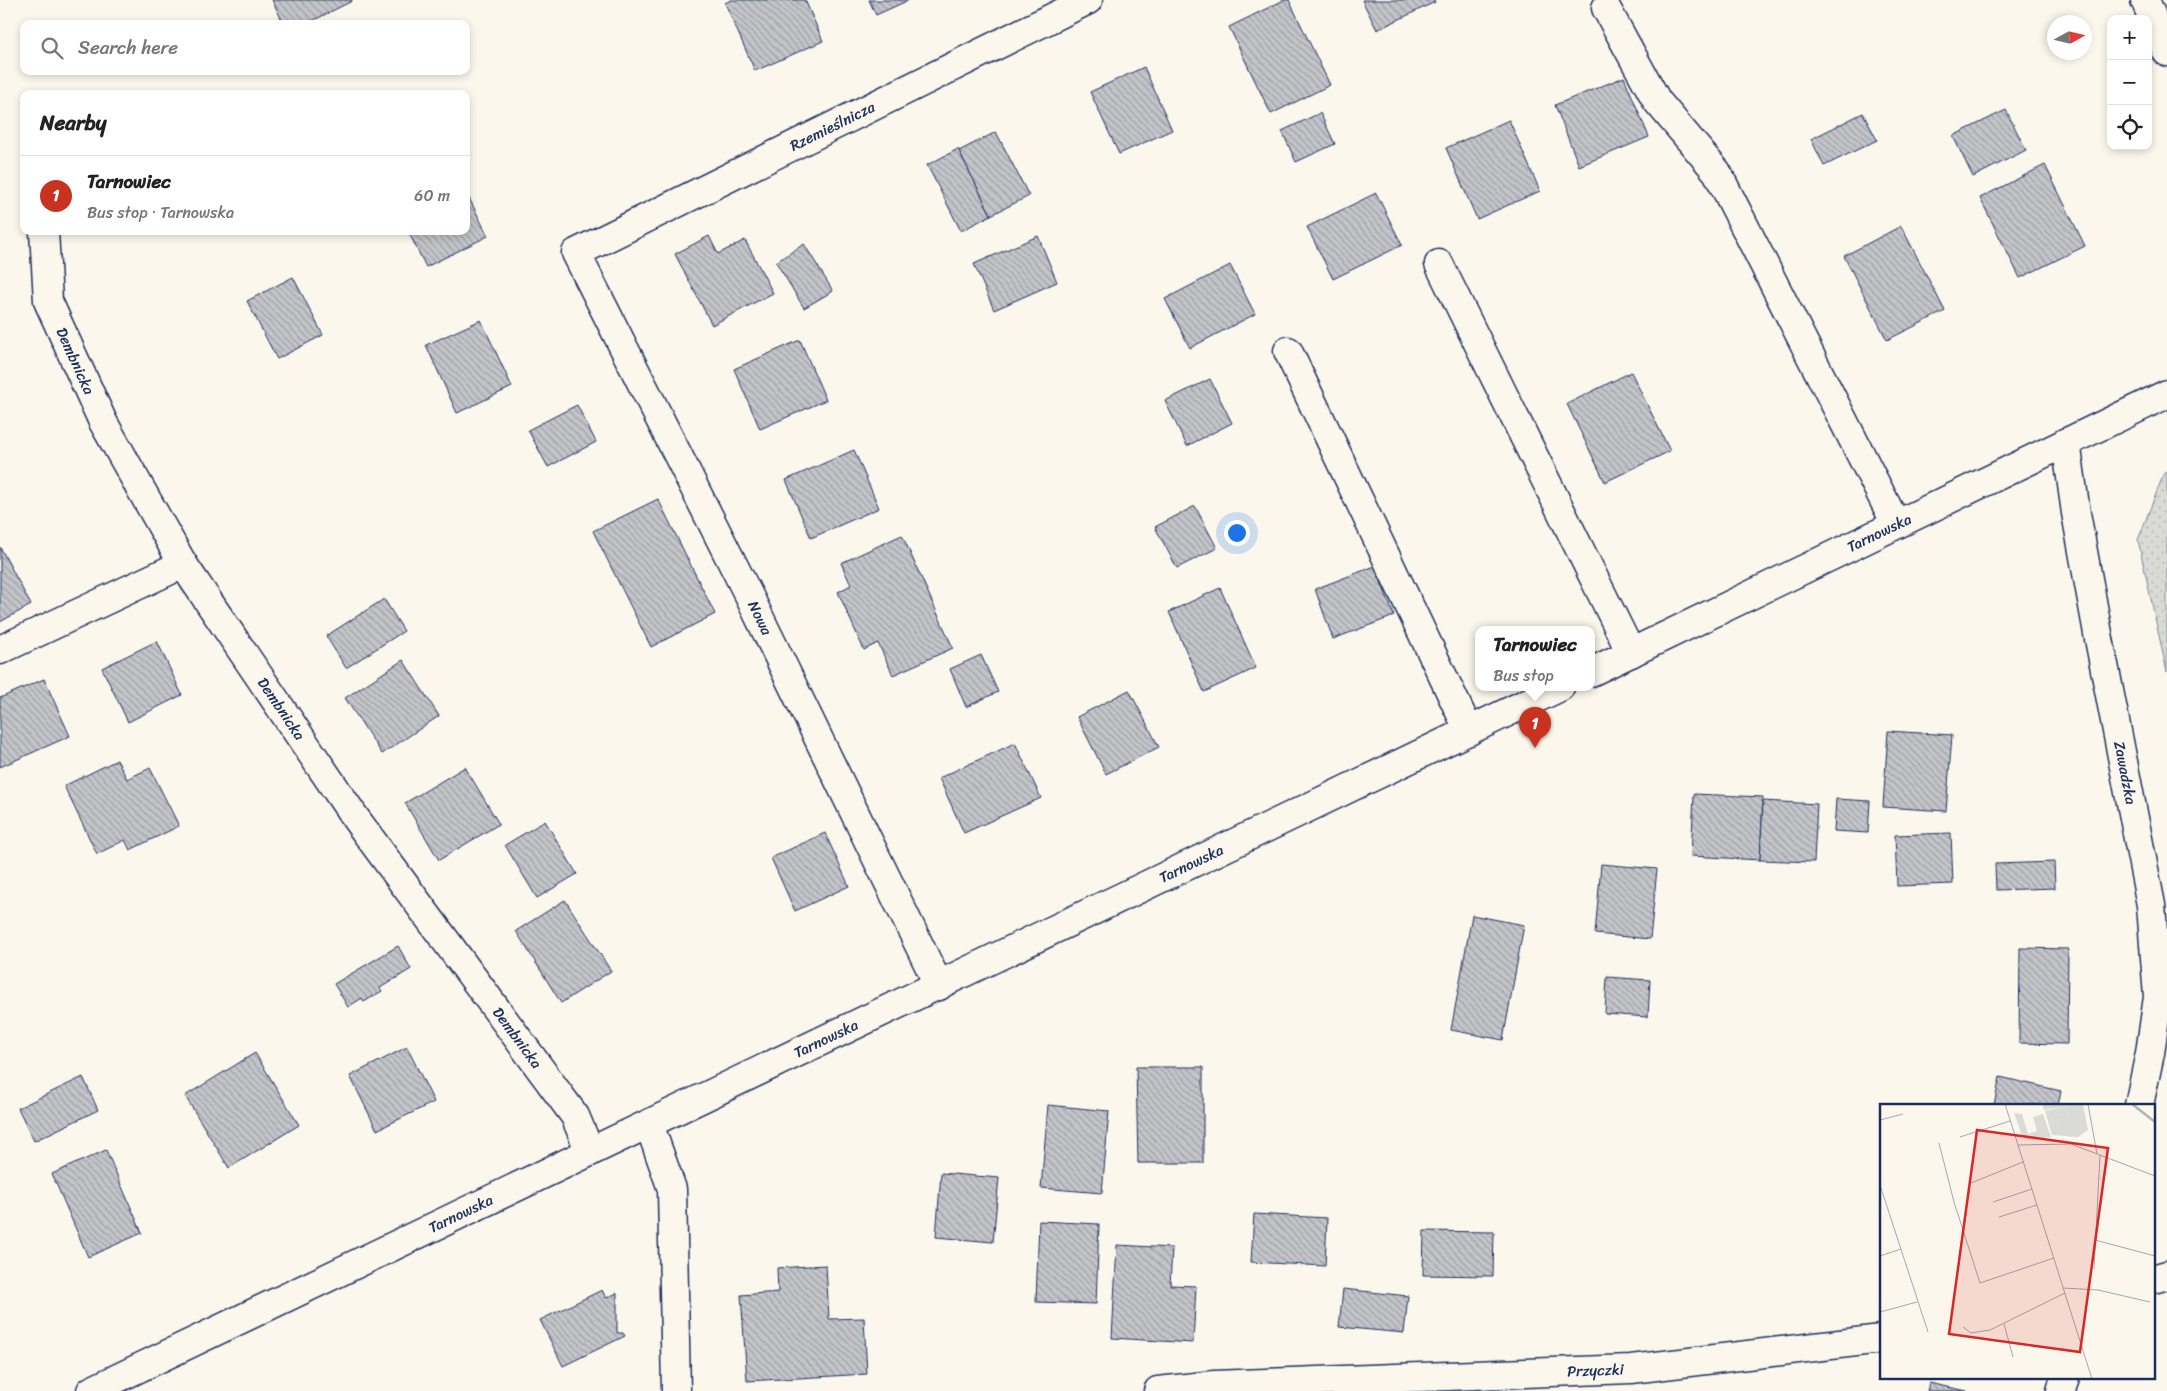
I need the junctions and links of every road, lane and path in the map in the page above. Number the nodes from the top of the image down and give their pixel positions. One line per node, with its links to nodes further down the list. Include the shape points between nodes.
1 (1088, 0): 6 (street, Rzemieślnicza)
2 (2144, 0): 4 (street)
3 (1606, 8): 11 (street, via 1657,101 1717,172)
4 (2167, 52)
5 (44, 235): 12 (street, Dembnicka, via 48,301 103,422)
6 (576, 253): 18 (street, Nowa, via 750,598)
7 (1439, 264): 14 (street)
8 (1288, 351): 17 (street)
9 (2167, 394): 10 (street, Tarnowska)
10 (2066, 442): 11 (street, Tarnowska); 19 (street, Zawadzka, via 2097,629 2151,904 2158,997)
11 (1896, 524): 14 (street, Tarnowska)
12 (183, 564): 13 (street); 21 (street, Dembnicka, via 356,819 575,1116)
13 (0, 650)
14 (1631, 652): 15 (street, Tarnowska)
15 (1595, 670)
16 (1552, 691): 17 (street, Tarnowska)
17 (1468, 731): 18 (street, Tarnowska)
18 (938, 986): 20 (street, Tarnowska)
19 (2139, 1104)
20 (649, 1124): 21 (street, Tarnowska); 28 (street, via 672,1189)
21 (590, 1152): 27 (street, Tarnowska)
22 (2167, 1275): 23 (street)
23 (2154, 1279)
24 (1880, 1339): 26 (street, Przyczki, via 1631,1368)
25 (2065, 1378): 30 (street)
26 (1192, 1389): 29 (street, Przyczki)
27 (92, 1391)
28 (676, 1391)
29 (1158, 1391)
30 (2061, 1391)

